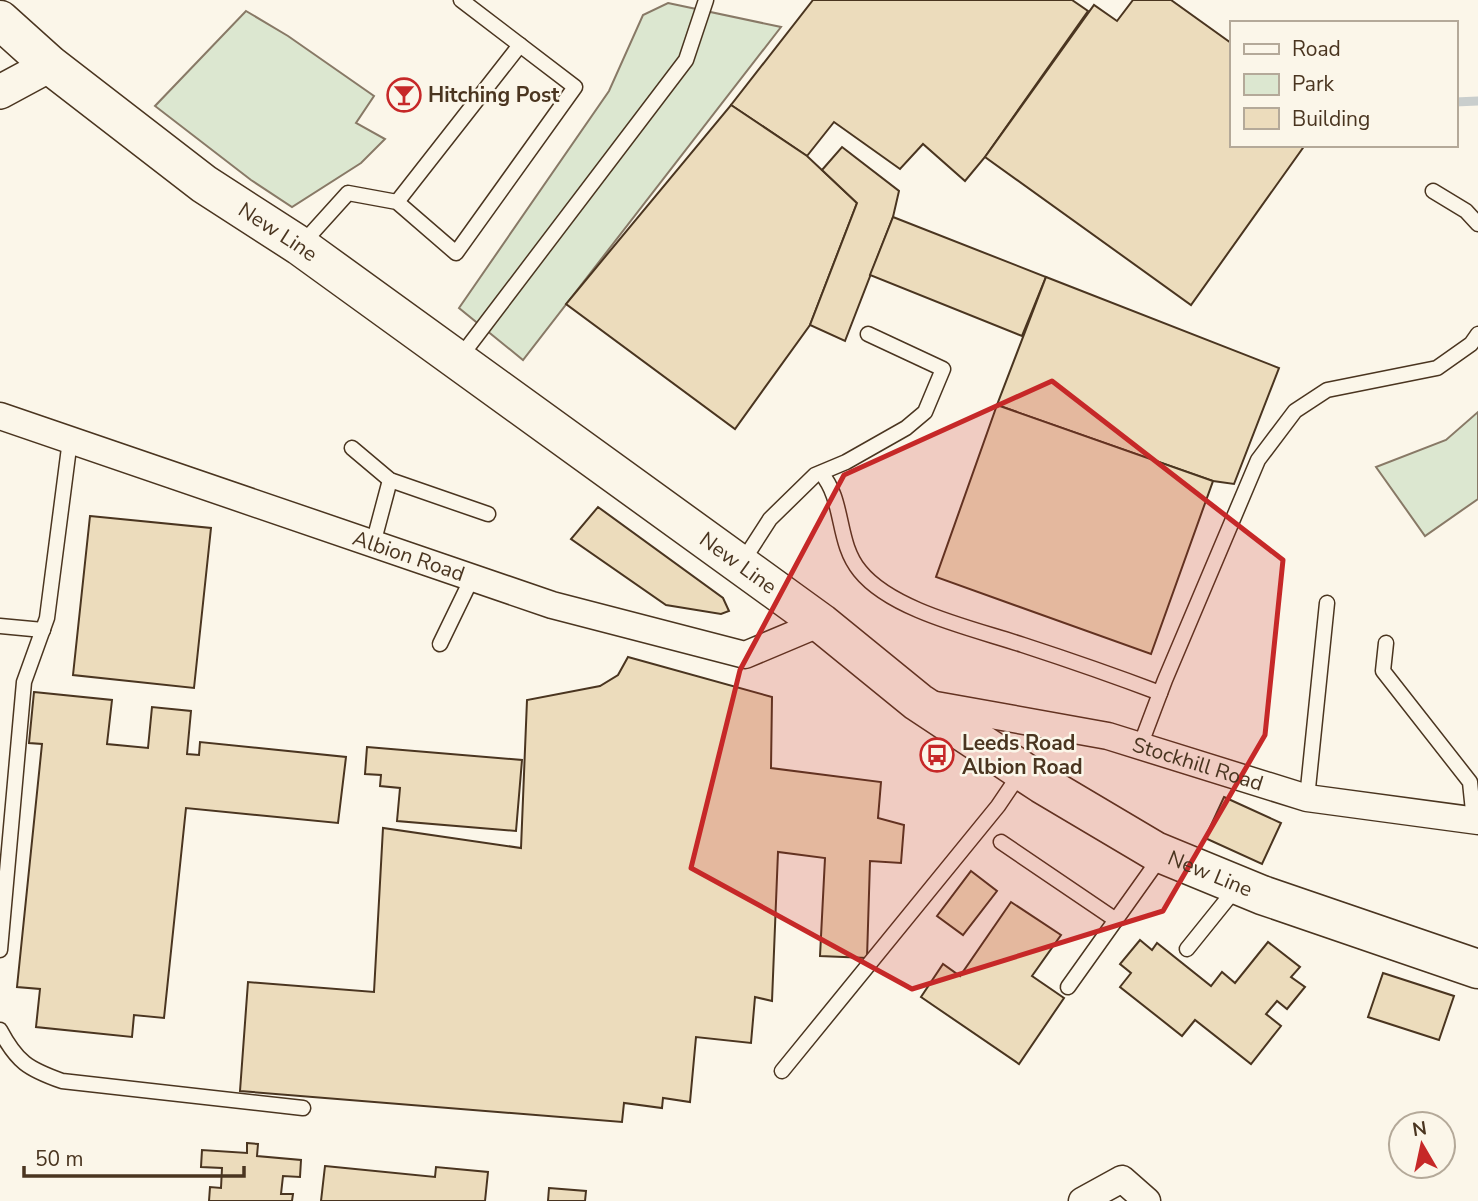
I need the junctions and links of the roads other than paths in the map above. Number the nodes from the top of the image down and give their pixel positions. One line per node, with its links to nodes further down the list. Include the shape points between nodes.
1 (461, 0): 4 (lane)
2 (706, 0): 13 (lane, via 686,60)
3 (0, 20): 5 (main road, New Line)
4 (520, 45): 8 (lane); 8 (lane, via 575,87 456,253)
5 (50, 65): 6 (street); 10 (main road, New Line, via 204,184)
6 (0, 92)
7 (1433, 191): 9 (lane)
8 (397, 202): 10 (lane, via 348,193)
9 (1478, 224)
10 (300, 246): 13 (main road, New Line)
11 (867, 334): 17 (lane, via 943,369 925,412 906,428)
12 (1478, 334): 29 (lane, via 1437,368 1328,390 1295,411 1258,460)
13 (458, 360): 21 (main road, New Line)
14 (0, 416): 15 (street, Albion Road)
15 (70, 440): 20 (street, Albion Road); 26 (lane)
16 (352, 448): 18 (lane)
17 (821, 473): 21 (lane, via 770,519); 29 (lane, via 833,492 853,560 884,592 926,612)
18 (390, 481): 19 (lane); 20 (lane)
19 (488, 514)
20 (373, 544): 22 (street, Albion Road)
21 (740, 565): 24 (main road, New Line)
22 (472, 578): 24 (street, Albion Road, via 552,605 746,655); 28 (lane)
23 (1327, 603): 33 (lane)
24 (821, 623): 30 (main road, New Line)
25 (0, 626): 26 (lane)
26 (43, 630): 40 (lane, via 24,682)
27 (1386, 643): 34 (lane, via 1383,671 1470,782)
28 (440, 644)
29 (1160, 693): 31 (lane)
30 (918, 702): 31 (street, Stockhill Road, via 1108,736); 32 (main road, New Line)
31 (1140, 746): 33 (street, Stockhill Road)
32 (1022, 771): 36 (main road, New Line); 44 (lane, via 998,807)
33 (1307, 798): 34 (street, Stockhill Road)
34 (1476, 821)
35 (1001, 842): 38 (lane)
36 (1163, 854): 37 (main road, New Line); 38 (lane)
37 (1239, 885): 39 (lane); 41 (main road, New Line)
38 (1116, 920): 42 (lane)
39 (1187, 949)
40 (0, 950)
41 (1478, 969)
42 (1069, 987)
43 (0, 1030): 45 (lane, via 11,1051 33,1071 62,1081)
44 (782, 1071)
45 (303, 1108)
46 (1082, 1201): 47 (street, via 1122,1179)
47 (1147, 1201)

